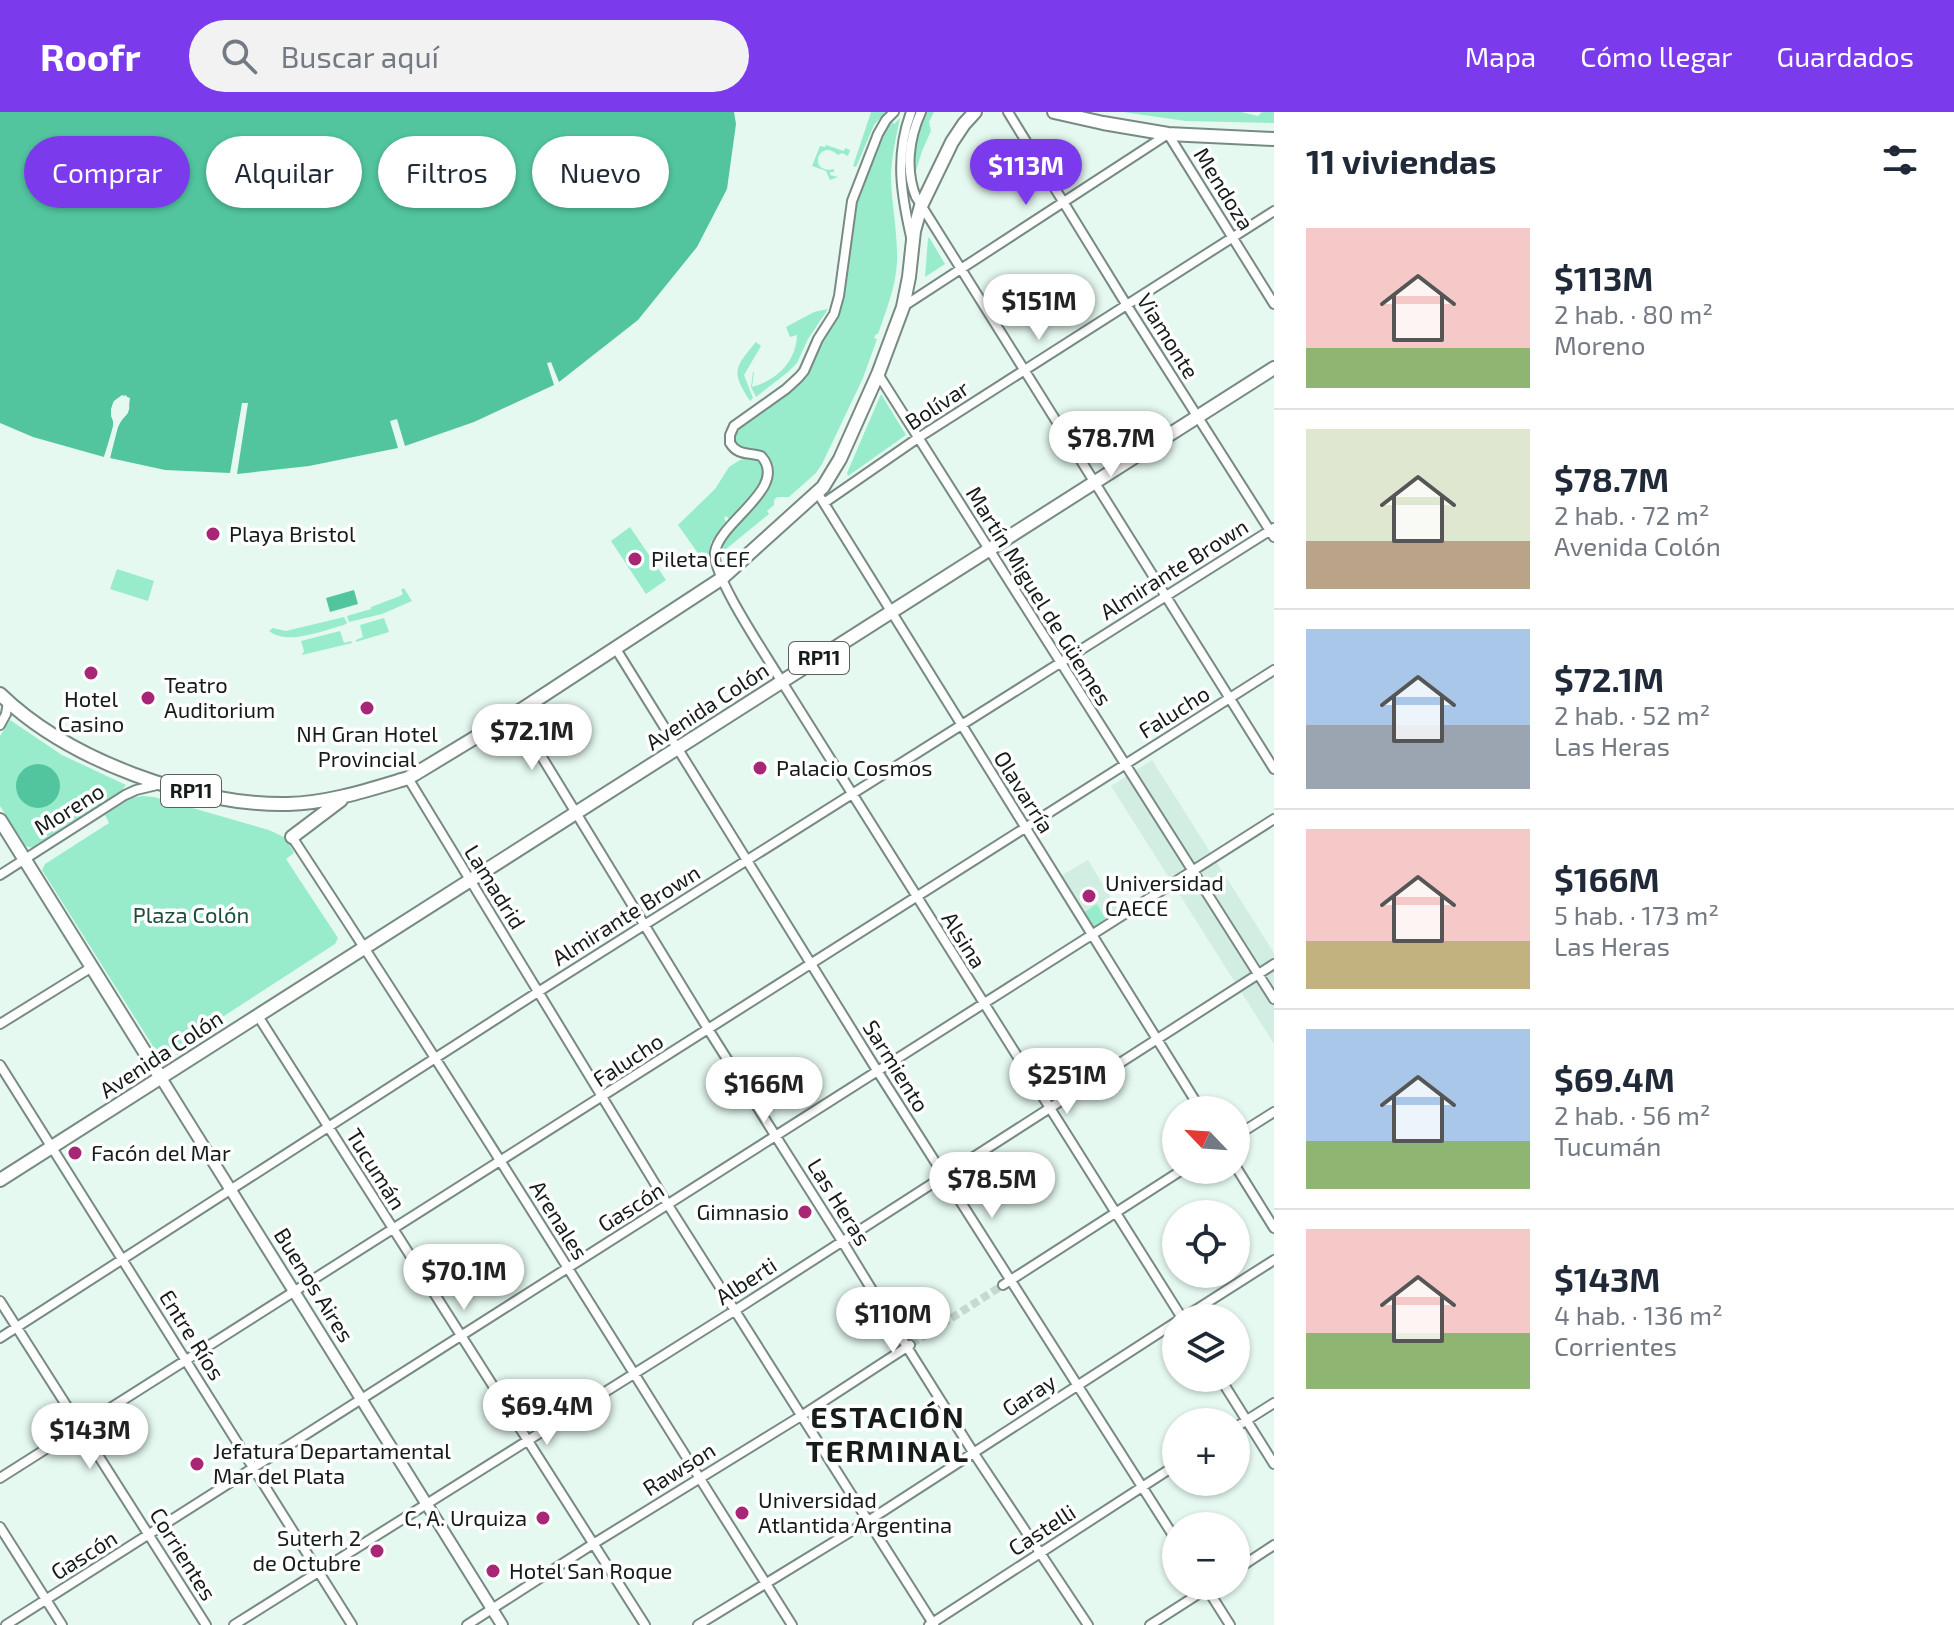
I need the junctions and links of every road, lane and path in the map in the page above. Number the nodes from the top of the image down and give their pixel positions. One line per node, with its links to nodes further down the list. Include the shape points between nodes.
1 (894, 112): 27 (street, via 878,134 852,201 834,314 799,377 732,430 734,449 761,456 769,474 760,494 717,544)
2 (911, 112): 13 (street, via 900,167)
3 (921, 112): 10 (street, via 909,169)
4 (975, 112): 10 (main road, RP11, via 952,142)
5 (1008, 112): 9 (street, Viamonte)
6 (1054, 112): 7 (main road)
7 (1168, 134): 8 (main road); 9 (street); 12 (street, Mendoza)
8 (1274, 139)
9 (1063, 202): 14 (street); 15 (street, Viamonte)
10 (921, 206): 13 (main road, RP11); 14 (street)
11 (1274, 211): 12 (street, Bolívar)
12 (1233, 237): 15 (street, Bolívar); 16 (street, Mendoza)
13 (913, 246): 17 (main road, RP11)
14 (960, 269): 17 (street); 19 (street)
15 (1126, 304): 19 (street, Bolívar); 21 (street, Viamonte)
16 (1274, 304)
17 (903, 307): 20 (main road, RP11)
18 (1274, 368): 21 (main road, Avenida Colón / RP11)
19 (1024, 371): 22 (street, Bolívar); 23 (street)
20 (878, 374): 22 (street, Martín Miguel de Güemes); 24 (main road, RP11)
21 (1198, 417): 23 (main road, Avenida Colón / RP11); 25 (street, Viamonte)
22 (918, 438): 24 (street, Bolívar); 26 (street, Martín Miguel de Güemes)
23 (1094, 483): 26 (main road, Avenida Colón / RP11); 28 (street)
24 (820, 498): 27 (main road, RP11); 29 (street, Olavarría)
25 (1273, 532): 28 (street, Almirante Brown)
26 (989, 550): 29 (main road, Avenida Colón / RP11); 31 (street, Martín Miguel de Güemes)
27 (721, 579): 30 (main road, RP11); 33 (street, Alsina)
28 (1165, 597): 31 (street, Almirante Brown); 35 (street)
29 (891, 612): 33 (main road, Avenida Colón / RP11); 37 (street, Olavarría)
30 (616, 649): 36 (main road, RP11); 39 (street, Sarmiento)
31 (1060, 662): 37 (street, Almirante Brown); 40 (street, Martín Miguel de Güemes)
32 (1274, 670): 35 (street, Falucho)
33 (782, 682): 39 (main road, Avenida Colón / RP11); 44 (street, Alsina)
34 (4, 698): 38 (street, via 6,714); 43 (main road, RP11, via 71,746)
35 (1229, 698): 40 (street, Falucho); 41 (street)
36 (515, 713): 42 (main road, RP11); 46 (street, Las Heras)
37 (961, 724): 44 (street, Almirante Brown); 49 (street, Olavarría)
38 (0, 725)
39 (677, 749): 46 (main road, Avenida Colón / RP11); 52 (street, Sarmiento)
40 (1125, 764): 49 (street, Falucho); 53 (street, Martín Miguel de Güemes)
41 (1274, 769)
42 (408, 778): 45 (main road, RP11); 55 (street, Lamadrid)
43 (162, 784): 45 (main road, RP11, via 273,803); 51 (street, Moreno, via 125,795)
44 (852, 794): 52 (street, Almirante Brown); 56 (street, Alsina)
45 (347, 796): 50 (main road, RP11)
46 (577, 813): 55 (main road, Avenida Colón / RP11); 57 (street, Las Heras)
47 (1274, 819): 53 (street, Gascón)
48 (0, 820): 51 (main road, Buenos Aires)
49 (1025, 828): 56 (street, Falucho); 58 (street, Olavarría)
50 (292, 837): 59 (street, Arenales)
51 (25, 859): 54 (street, Moreno); 62 (main road, Buenos Aires)
52 (747, 860): 57 (street, Almirante Brown); 60 (street, Sarmiento)
53 (1193, 871): 58 (street, Gascón); 63 (street, Martín Miguel de Güemes)
54 (0, 875)
55 (470, 881): 59 (main road, Avenida Colón / RP11); 64 (street, Lamadrid)
56 (916, 897): 60 (street, Falucho); 66 (street, Alsina)
57 (645, 925): 64 (street, Almirante Brown); 69 (street, Las Heras)
58 (1092, 935): 66 (street, Gascón); 70 (street, Olavarría)
59 (365, 948): 67 (main road, Avenida Colón / RP11); 71 (street, Arenales)
60 (811, 964): 69 (street, Falucho); 73 (street, Sarmiento)
61 (1274, 964): 63 (street, Alberti)
62 (92, 967): 68 (street); 74 (main road, Buenos Aires)
63 (1258, 974): 65 (street, Martín Miguel de Güemes); 70 (street, Alberti)
64 (538, 992): 71 (street, Almirante Brown); 76 (street, Lamadrid)
65 (1274, 999)
66 (983, 1004): 73 (street, Gascón); 77 (street, Alsina)
67 (258, 1016): 74 (main road, Avenida Colón / RP11); 79 (street, Tucumán)
68 (0, 1024)
69 (708, 1029): 76 (street, Falucho); 81 (street, Las Heras)
70 (1157, 1039): 75 (street, Olavarría); 77 (street, Alberti)
71 (435, 1058): 79 (street, Almirante Brown); 83 (street, Arenales)
72 (0, 1065): 82 (street, Entre Ríos)
73 (878, 1072): 81 (street, Gascón); 84 (street, Sarmiento)
74 (161, 1078): 82 (main road, Avenida Colón); 88 (street, Buenos Aires)
75 (1192, 1096)
76 (603, 1097): 83 (street, Falucho); 89 (street, Lamadrid)
77 (1050, 1108): 84 (street, Alberti); 90 (street, Alsina)
78 (1274, 1112): 80 (street)
79 (329, 1127): 88 (street, Almirante Brown); 92 (street, Tucumán)
80 (1250, 1127)
81 (776, 1136): 89 (street, Gascón); 93 (street, Las Heras)
82 (52, 1147): 85 (main road, Avenida Colón); 94 (street, Entre Ríos)
83 (501, 1161): 92 (street, Falucho); 96 (street, Arenales)
84 (945, 1176): 93 (street, Alberti); 97 (street, Sarmiento)
85 (0, 1180)
86 (1162, 1183): 90 (street)
87 (1247, 1184): 91 (street)
88 (231, 1190): 94 (street, Almirante Brown); 98 (street, Buenos Aires)
89 (668, 1205): 96 (street, Gascón); 102 (street, Lamadrid)
90 (1115, 1213): 97 (street); 100 (street, Alsina)
91 (1274, 1228)
92 (393, 1229): 98 (street, Falucho); 105 (street, Tucumán)
93 (842, 1241): 102 (street, Alberti); 107 (street, Las Heras)
94 (123, 1260): 103 (street, Almirante Brown); 108 (street, Entre Ríos)
95 (1274, 1260): 101 (street)
96 (568, 1268): 105 (street, Gascón); 109 (street, Arenales)
97 (1007, 1282): 110 (street, Sarmiento)
98 (294, 1291): 108 (street, Falucho); 111 (street, Buenos Aires)
99 (0, 1301): 103 (street, Corrientes)
100 (1173, 1304)
101 (1204, 1304)
102 (734, 1311): 109 (street, Alberti); 113 (street, Lamadrid)
103 (17, 1327): 106 (street, Almirante Brown); 116 (street, Corrientes)
104 (1162, 1331): 110 (street, Garay)
105 (460, 1336): 111 (street, Gascón); 117 (street, Tucumán)
106 (0, 1338)
107 (909, 1346): 113 (street, Rawson); 118 (street, Las Heras)
108 (186, 1360): 116 (street, Falucho); 120 (street, Entre Ríos)
109 (633, 1374): 117 (street, Alberti); 123 (street, Arenales)
110 (1079, 1385): 118 (street, Garay); 124 (street, Sarmiento)
111 (362, 1400): 120 (street, Gascón); 125 (street, Buenos Aires)
112 (1274, 1403): 114 (street)
113 (801, 1416): 123 (street, Rawson); 127 (street, Lamadrid)
114 (1250, 1418)
115 (1250, 1425): 119 (street)
116 (80, 1427): 122 (street, Falucho); 129 (street, Corrientes)
117 (527, 1441): 125 (street, Alberti); 130 (street, Tucumán)
118 (973, 1452): 127 (street, Garay); 132 (street, Las Heras)
119 (1274, 1464)
120 (254, 1469): 129 (street, Gascón); 134 (street, Entre Ríos)
121 (1162, 1474): 124 (street, Castelli)
122 (0, 1478)
123 (699, 1478): 130 (street, Rawson); 135 (street, Arenales)
124 (1142, 1486): 126 (street, Sarmiento); 132 (street, Castelli)
125 (427, 1504): 134 (street, Alberti); 139 (street, Buenos Aires)
126 (1162, 1518)
127 (868, 1521): 135 (street, Garay); 140 (street, Lamadrid)
128 (0, 1527): 136 (street)
129 (149, 1535): 136 (street, Gascón); 143 (street, Corrientes)
130 (593, 1544): 139 (street, Rawson); 148 (street, Tucumán)
131 (1274, 1545): 133 (street)
132 (1041, 1552): 140 (street, Castelli); 151 (street, Las Heras)
133 (1250, 1561)
134 (318, 1572): 144 (street, Alberti); 145 (street, Entre Ríos)
135 (766, 1583): 149 (street, Garay); 150 (street, Arenales)
136 (46, 1600): 141 (street, Gascón); 142 (street)
137 (1188, 1600): 152 (street)
138 (1216, 1600): 153 (street)
139 (492, 1609): 146 (street, Rawson); 147 (street, Buenos Aires)
140 (932, 1624)
141 (6, 1625)
142 (62, 1625)
143 (206, 1625)
144 (234, 1625)
145 (352, 1625)
146 (467, 1625)
147 (502, 1625)
148 (645, 1625)
149 (698, 1625)
150 (792, 1625)
151 (1088, 1625)
152 (1150, 1625)
153 (1230, 1625)

